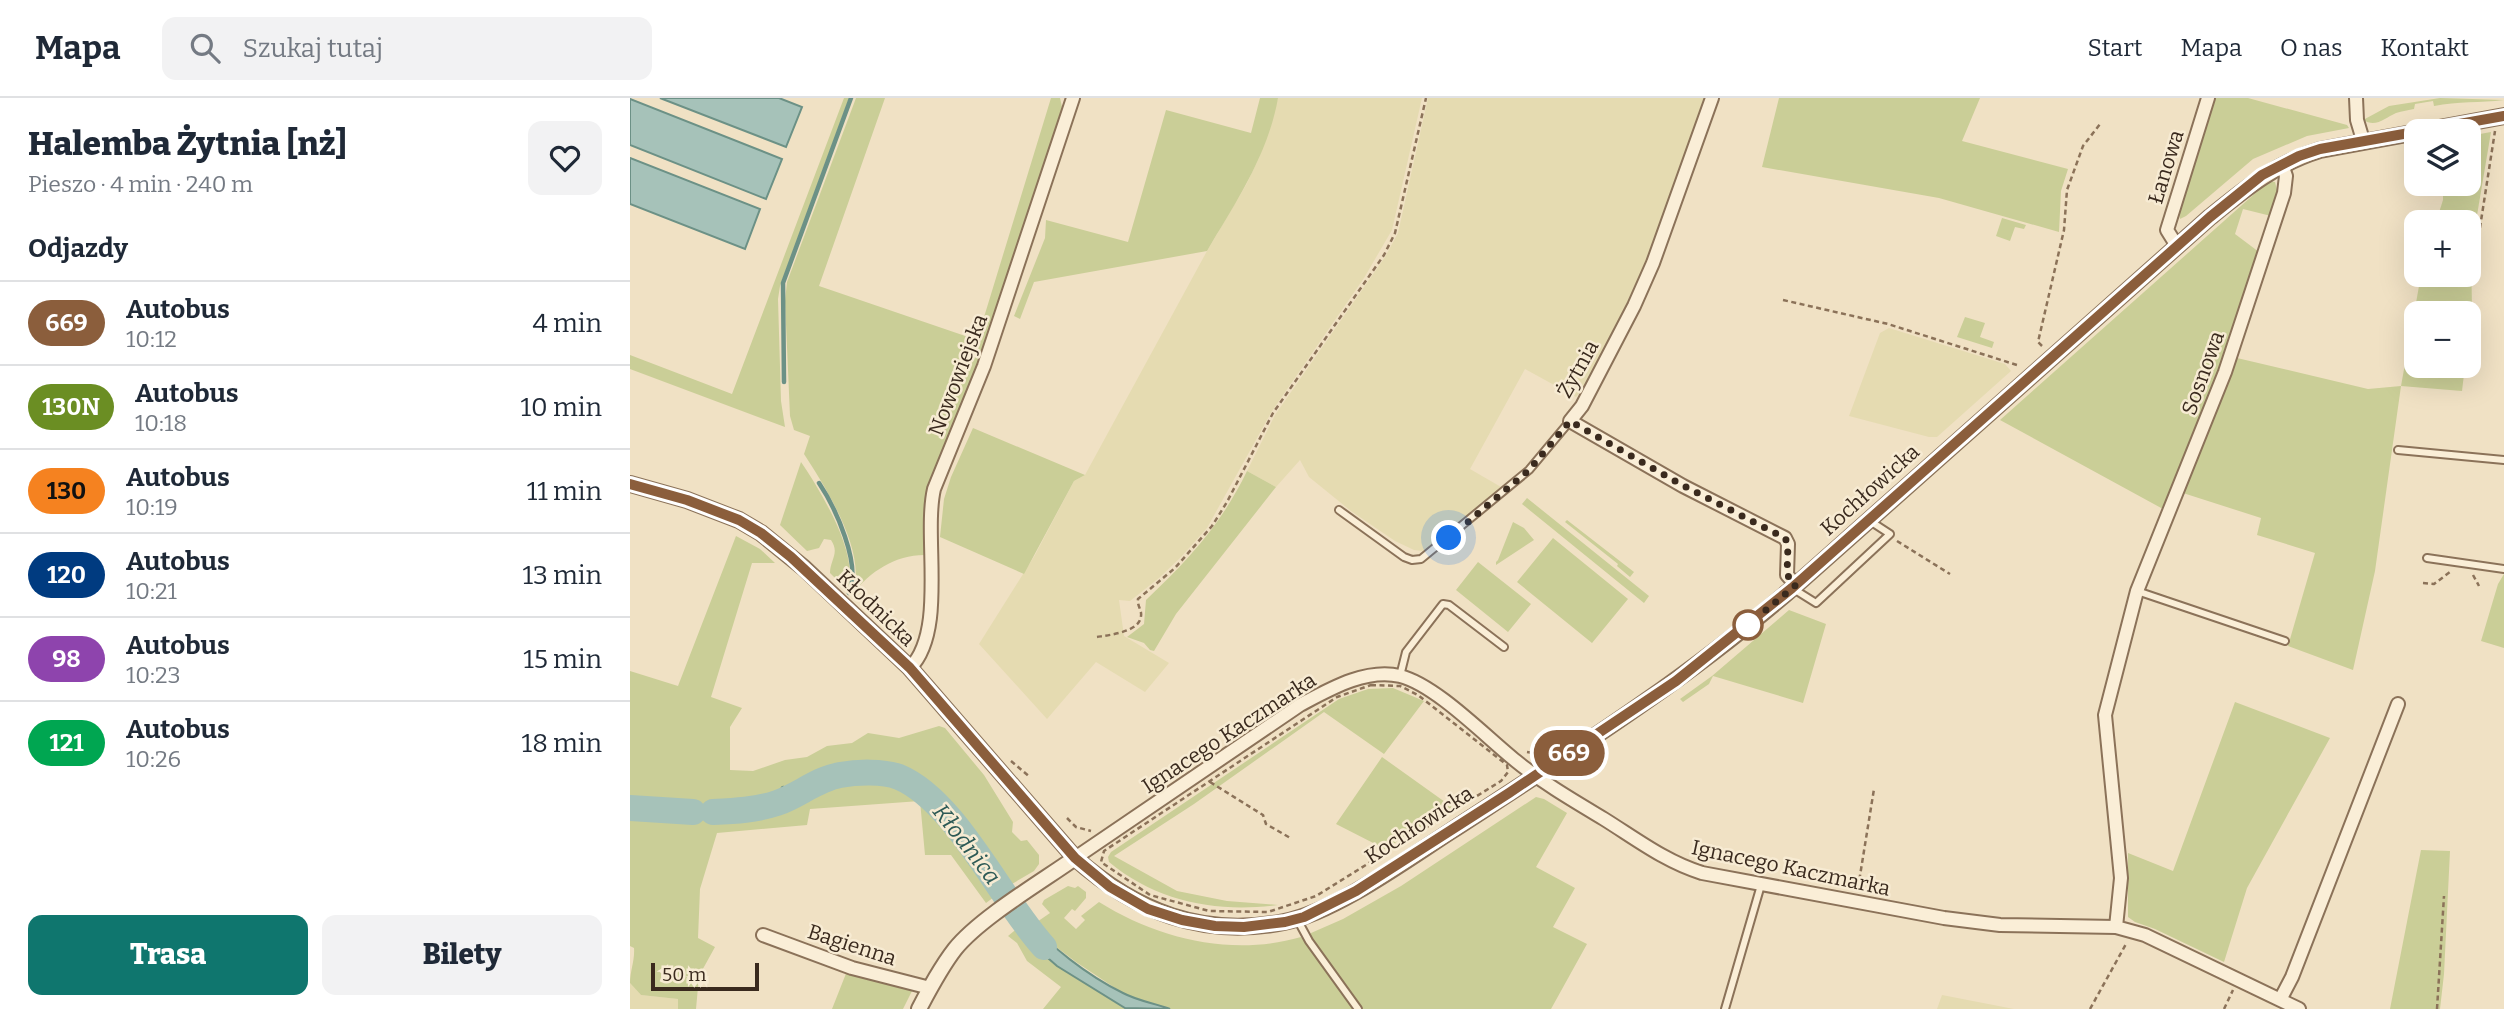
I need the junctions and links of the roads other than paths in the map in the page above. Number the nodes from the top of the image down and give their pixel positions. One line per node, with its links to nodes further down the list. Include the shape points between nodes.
1 (1073, 98): 21 (street, Nowowiejska, via 984,366 934,489 932,601 923,647)
2 (1712, 98): 9 (street, Żytnia, via 1653,263 1588,395)
3 (2208, 98): 8 (street, Łanowa, via 2167,230)
4 (2356, 98): 6 (street)
5 (2498, 116): 6 (street, Kochłowicka)
6 (2362, 140): 7 (street, Kochłowicka)
7 (2282, 164): 8 (street, Kochłowicka); 18 (street, Sosnowa, via 2284,193 2225,372)
8 (2177, 246): 14 (street, Kochłowicka)
9 (1570, 421): 13 (lane, via 1529,470 1422,559 1404,557); 17 (street, Żytnia, via 1785,538 1787,575)
10 (2398, 450): 11 (lane)
11 (2504, 460)
12 (630, 484): 21 (street, Kłodnicka, via 714,510 761,533)
13 (1339, 510)
14 (1868, 519): 17 (street, Kochłowicka); 17 (lane, via 1891,534 1816,603)
15 (2427, 558): 16 (lane)
16 (2504, 569)
17 (1794, 587): 24 (street, Kochłowicka, via 1676,681)
18 (2137, 591): 19 (lane); 28 (street, Sosnowa, via 2105,715 2120,858)
19 (2285, 641)
20 (1504, 647): 22 (lane, via 1443,604 1406,653)
21 (910, 668): 25 (street, Kłodnicka)
22 (1400, 676): 24 (street, Ignacego Kaczmarka, via 1443,701); 25 (street, Ignacego Kaczmarka, via 1363,677 1300,705)
23 (2398, 704): 31 (street)
24 (1534, 776): 26 (street, Ignacego Kaczmarka, via 1688,869); 27 (street, Kochłowicka, via 1352,893)
25 (1075, 858): 27 (street, Kochłowicka, via 1122,895 1182,920 1244,927); 30 (street, via 956,948)
26 (1761, 885): 28 (street, Ignacego Kaczmarka, via 2000,925); 34 (lane)
27 (1297, 919): 33 (lane)
28 (2116, 928): 31 (street, Ignacego Kaczmarka, via 2144,935)
29 (763, 935): 30 (street, Bagienna, via 852,968)
30 (930, 988): 32 (street)
31 (2280, 1000): 35 (street, Ignacego Kaczmarka)
32 (919, 1009)
33 (1358, 1009)
34 (1725, 1009)
35 (2299, 1009)

